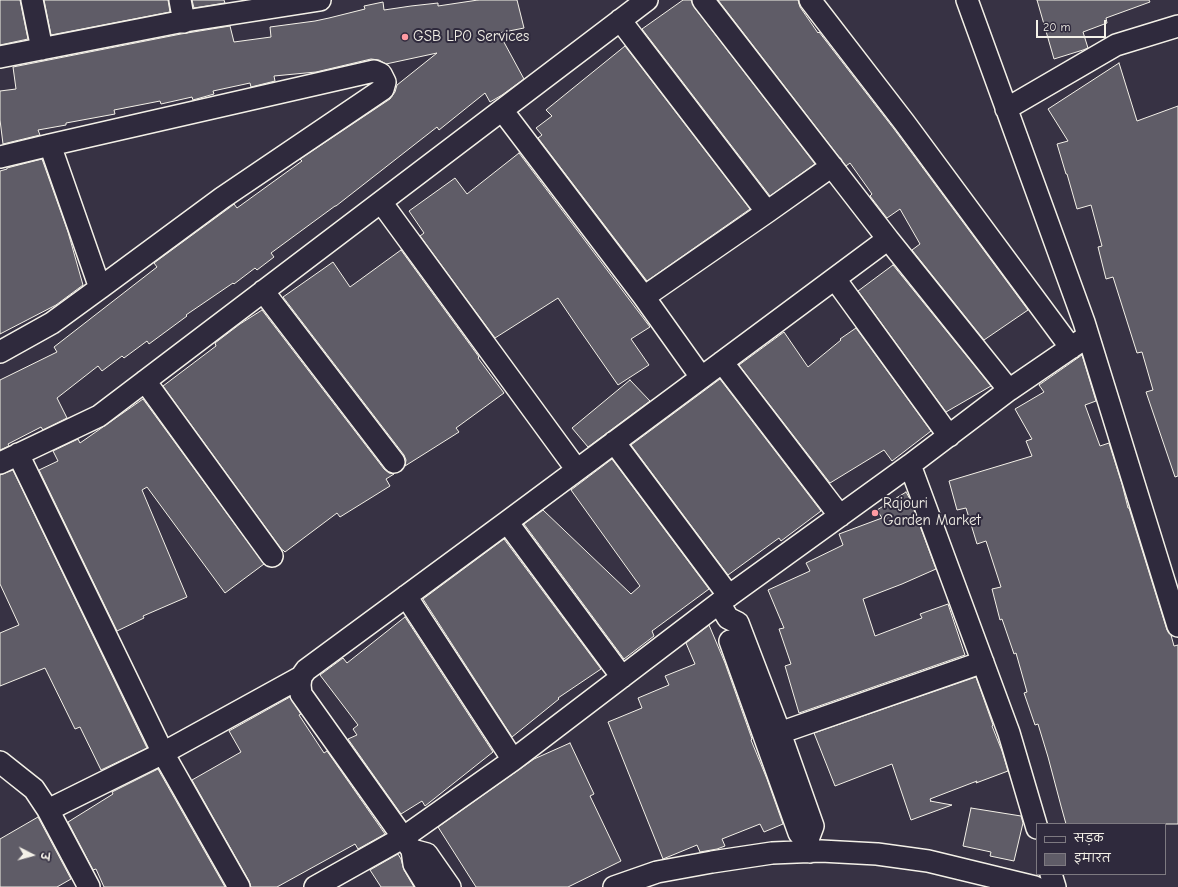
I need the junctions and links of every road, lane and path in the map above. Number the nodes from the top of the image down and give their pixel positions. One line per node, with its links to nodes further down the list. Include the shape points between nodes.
1 (32, 0): 11 (street)
2 (180, 0): 9 (street)
3 (320, 0): 9 (street)
4 (647, 0): 8 (street)
5 (703, 0): 17 (street)
6 (810, 0): 26 (street, via 904,122)
7 (967, 0): 13 (street)
8 (620, 20): 14 (street); 19 (street)
9 (184, 22): 11 (street)
10 (1178, 26): 13 (street, via 1116,45)
11 (42, 49): 12 (street)
12 (0, 57)
13 (1006, 109): 25 (street)
14 (502, 110): 18 (street); 24 (street)
15 (50, 145): 16 (street); 22 (street); 22 (street, via 374,71 381,74 385,82 383,89 222,198)
16 (0, 157)
17 (832, 166): 19 (street); 20 (street)
18 (381, 202): 23 (street); 37 (street)
19 (768, 212): 24 (street)
20 (888, 239): 21 (street); 31 (street)
21 (835, 278): 28 (street); 32 (street)
22 (100, 288): 27 (street, via 52,323)
23 (263, 291): 30 (street); 35 (street)
24 (644, 297): 29 (street)
25 (1088, 336): 26 (street); 43 (street)
26 (1070, 348): 31 (street)
27 (0, 352)
28 (722, 362): 29 (street); 38 (street)
29 (701, 378): 33 (street)
30 (145, 381): 34 (street, via 98,416); 40 (street)
31 (1010, 390): 32 (street)
32 (949, 436): 36 (street)
33 (614, 442): 37 (street); 42 (street)
34 (9, 458): 48 (street)
35 (394, 462)
36 (910, 465): 38 (street); 44 (street)
37 (577, 470): 39 (street)
38 (840, 516): 42 (street)
39 (507, 522): 41 (street); 46 (street)
40 (272, 556)
41 (406, 596): 45 (street, via 306,670); 49 (street)
42 (726, 606): 46 (street); 47 (street, via 738,623)
43 (1178, 626)
44 (982, 662): 47 (street); 52 (street, via 1009,733)
45 (301, 677): 48 (street); 53 (street, via 301,694)
46 (622, 677): 49 (street)
47 (772, 736): 54 (street, via 813,826)
48 (163, 753): 51 (street); 57 (street)
49 (513, 760): 53 (street)
50 (0, 762): 51 (street, via 34,789)
51 (48, 810): 56 (street)
52 (1036, 825)
53 (408, 843): 58 (street); 59 (street, via 414,864); 60 (street, via 427,854)
54 (808, 847): 61 (street, via 657,872); 62 (street, via 928,861)
55 (1051, 875): 63 (street)
56 (89, 887)
57 (239, 887)
58 (315, 887)
59 (428, 887)
60 (450, 887)
61 (614, 887)
62 (1035, 887)
63 (1055, 887)

